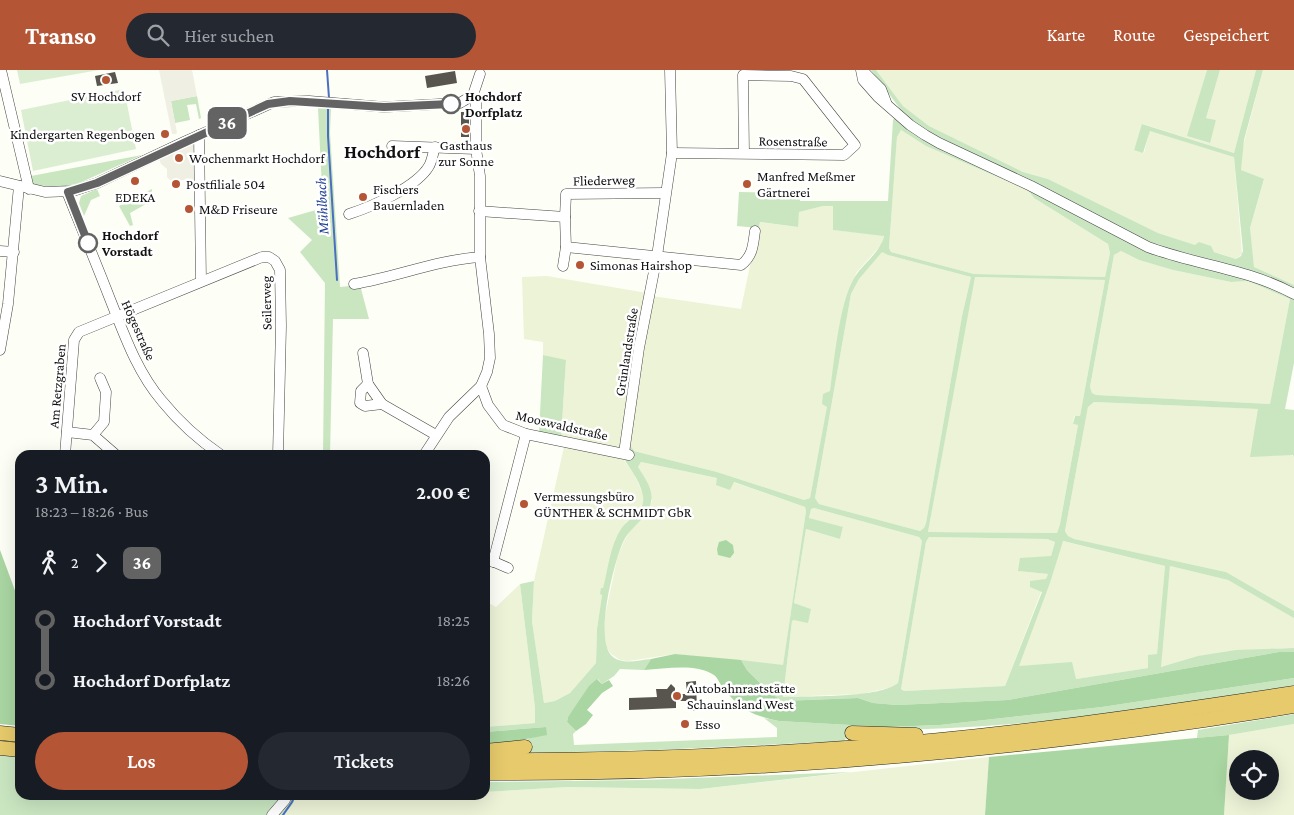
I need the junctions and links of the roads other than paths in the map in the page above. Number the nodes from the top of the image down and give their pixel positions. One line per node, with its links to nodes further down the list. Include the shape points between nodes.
1 (0, 70): 5 (street)
2 (670, 70): 11 (street, Grünlandstraße)
3 (861, 70): 29 (street, via 863,80 878,97 910,125 939,143 1031,186 1131,240 1166,254 1258,278)
4 (483, 71): 6 (street)
5 (2, 85): 14 (street)
6 (473, 95): 7 (street, via 460,103 384,107 274,102); 10 (street, via 476,100)
7 (199, 135): 15 (street, via 97,183); 27 (street)
8 (392, 146): 9 (street)
9 (435, 147): 10 (street); 18 (street, via 429,166 417,179)
10 (476, 149): 17 (street, via 480,176)
11 (672, 153): 12 (street, Rosenstraße); 16 (street, Grünlandstraße)
12 (744, 154): 12 (street, Rosenstraße, via 844,155 855,144 802,79 743,75)
13 (0, 181): 14 (street)
14 (24, 188): 15 (street); 23 (street)
15 (68, 192): 30 (street, Högestraße)
16 (664, 193): 19 (street, Fliederweg, via 566,194); 24 (street, Grünlandstraße)
17 (479, 211): 19 (street); 25 (street)
18 (349, 214)
19 (565, 217): 21 (street, Fliederweg)
20 (755, 231): 24 (street, via 752,252 741,265)
21 (566, 247): 24 (street); 26 (street, Fliederweg)
22 (0, 250): 23 (street)
23 (14, 252): 31 (street)
24 (656, 256): 47 (street, Grünlandstraße)
25 (480, 257): 28 (street, via 448,261); 36 (street, via 490,358)
26 (564, 266)
27 (201, 282): 30 (street, Seilerweg); 45 (street, Seilerweg, via 262,257 269,257 279,267)
28 (354, 284)
29 (1294, 294)
30 (117, 315): 38 (street, Am Retzgraben, via 82,330 76,336); 44 (street, Högestraße, via 136,360 162,401)
31 (2, 330): 32 (street)
32 (0, 350)
33 (363, 353): 35 (street)
34 (100, 378): 40 (street, via 106,392 104,422)
35 (368, 384): 37 (street); 37 (street, via 361,391 360,402 366,406)
36 (481, 386): 39 (street, Mooswaldstraße, via 494,415 503,425); 41 (street, via 451,414)
37 (382, 404): 41 (street)
38 (67, 432): 40 (street); 42 (street, Am Retzgraben)
39 (526, 434): 47 (street, Mooswaldstraße); 48 (street)
40 (93, 435): 43 (street)
41 (436, 435): 46 (street)
42 (65, 450)
43 (110, 450)
44 (214, 450)
45 (278, 450)
46 (427, 450)
47 (627, 454)
48 (490, 557)
49 (490, 560): 50 (street)
50 (508, 568)
51 (1294, 693): 56 (highway, via 1119,719)
52 (1294, 706): 62 (highway, via 1180,725 871,759 645,772)
53 (852, 733): 56 (highway, via 910,734)
54 (0, 734): 55 (highway)
55 (15, 735)
56 (944, 739): 61 (highway, via 767,753)
57 (525, 747): 60 (highway)
58 (0, 748): 59 (highway)
59 (15, 750)
60 (490, 750)
61 (490, 760)
62 (490, 773)
63 (283, 800): 64 (street)
64 (272, 815)

